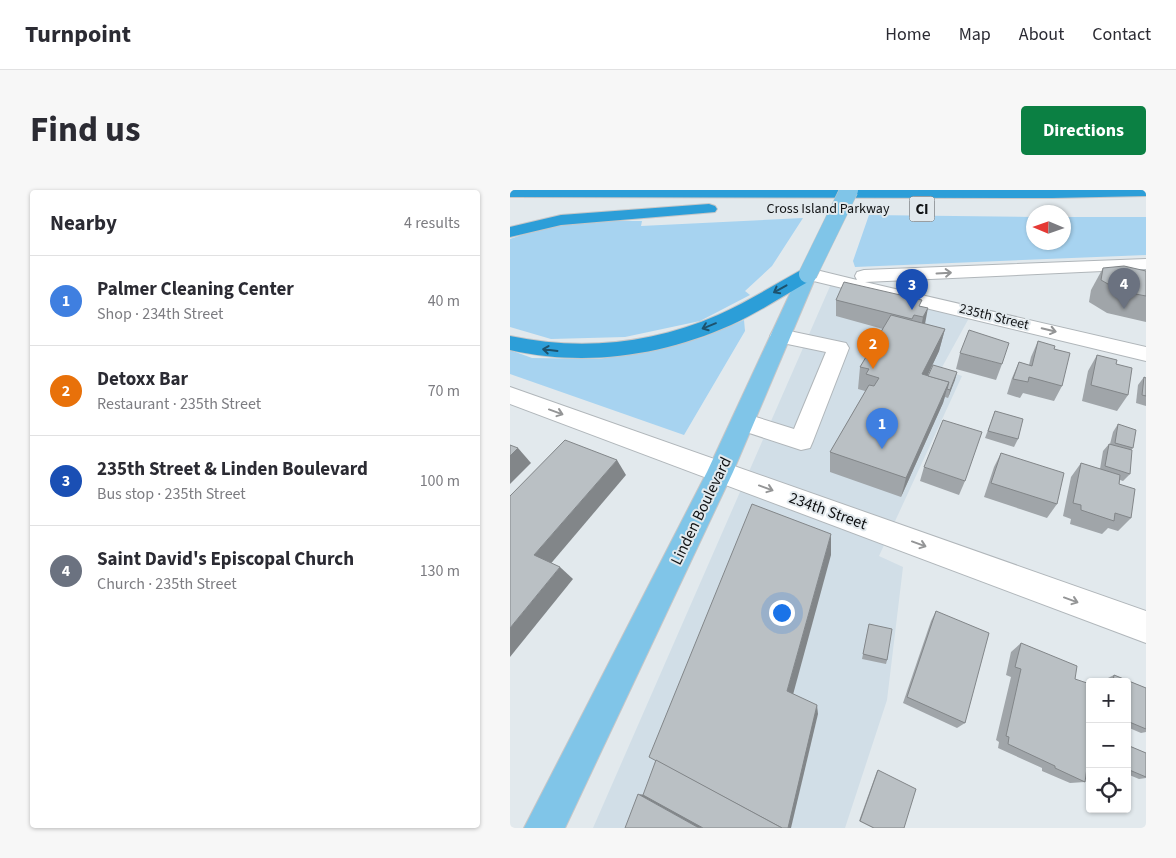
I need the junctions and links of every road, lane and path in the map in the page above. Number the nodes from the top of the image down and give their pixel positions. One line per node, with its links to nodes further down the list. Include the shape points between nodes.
1 (849, 190): 13 (main road, Linden Boulevard, bridge)
2 (1082, 190): 5 (highway)
3 (1146, 191): 5 (highway)
4 (510, 192): 5 (highway, Cross Island Parkway / CI)
5 (1052, 193)
6 (540, 209): 7 (highway)
7 (709, 209): 8 (highway); 11 (highway, via 561,220)
8 (728, 209)
9 (825, 209): 10 (highway, Cross Island Parkway)
10 (854, 209)
11 (510, 232)
12 (1146, 264): 13 (street, one-way to 12, via 879,276)
13 (808, 274): 14 (main road, Linden Boulevard); 15 (highway, one-way to 15, via 724,320 668,340 576,351 546,350); 16 (street, 235th Street, one-way to 16)
14 (780, 336): 18 (main road, Linden Boulevard); 18 (street, via 838,348 801,441)
15 (510, 343)
16 (1146, 354)
17 (510, 395): 19 (street, 234th Street, one-way to 19)
18 (742, 422): 19 (main road, Linden Boulevard)
19 (720, 472): 20 (street, 234th Street, one-way to 20); 21 (main road, Linden Boulevard)
20 (1146, 627)
21 (544, 828)

